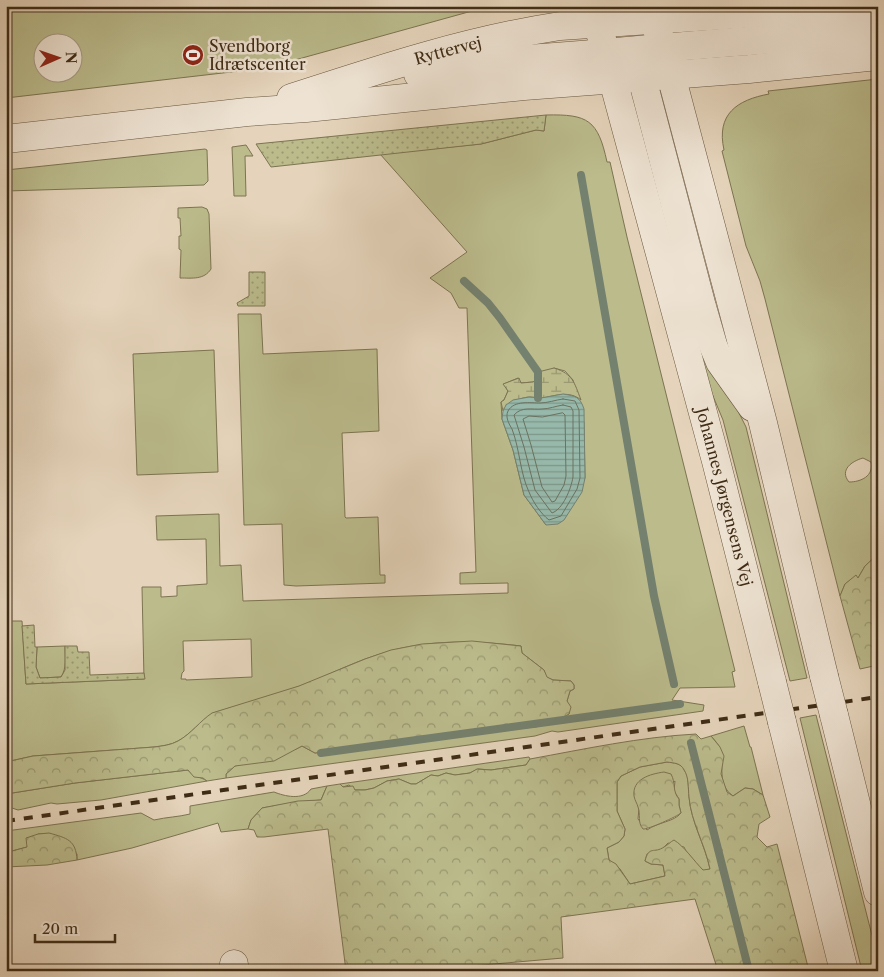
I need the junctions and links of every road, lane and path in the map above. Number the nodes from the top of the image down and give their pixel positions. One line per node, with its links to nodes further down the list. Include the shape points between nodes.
1 (652, 13): 2 (street, Ryttervej, via 855,10); 3 (street, Ryttervej); 5 (street); 6 (street, via 655,31 650,42)
2 (878, 14)
3 (608, 15): 6 (street); 7 (street, Johannes Jørgensens Vej); 13 (street, Ryttervej, via 467,44)
4 (878, 32): 5 (street, Ryttervej)
5 (663, 47): 6 (street, Ryttervej); 9 (street)
6 (634, 50): 7 (street, Ryttervej); 9 (street, via 654,69); 10 (street); 11 (street, via 617,60)
7 (606, 53): 11 (street, Johannes Jørgensens Vej); 12 (street, Ryttervej, via 435,70)
8 (878, 56): 9 (street, Ryttervej)
9 (672, 75): 10 (street, Ryttervej); 15 (street)
10 (642, 77): 11 (street, Ryttervej); 15 (street, via 713,345 720,362)
11 (613, 79): 12 (street, Ryttervej); 17 (street, Johannes Jørgensens Vej, bridge, via 716,461)
12 (306, 108): 13 (street, Ryttervej)
13 (247, 112): 14 (street, Ryttervej)
14 (6, 139)
15 (762, 423): 16 (street, bridge)
16 (878, 892)
17 (844, 971)

